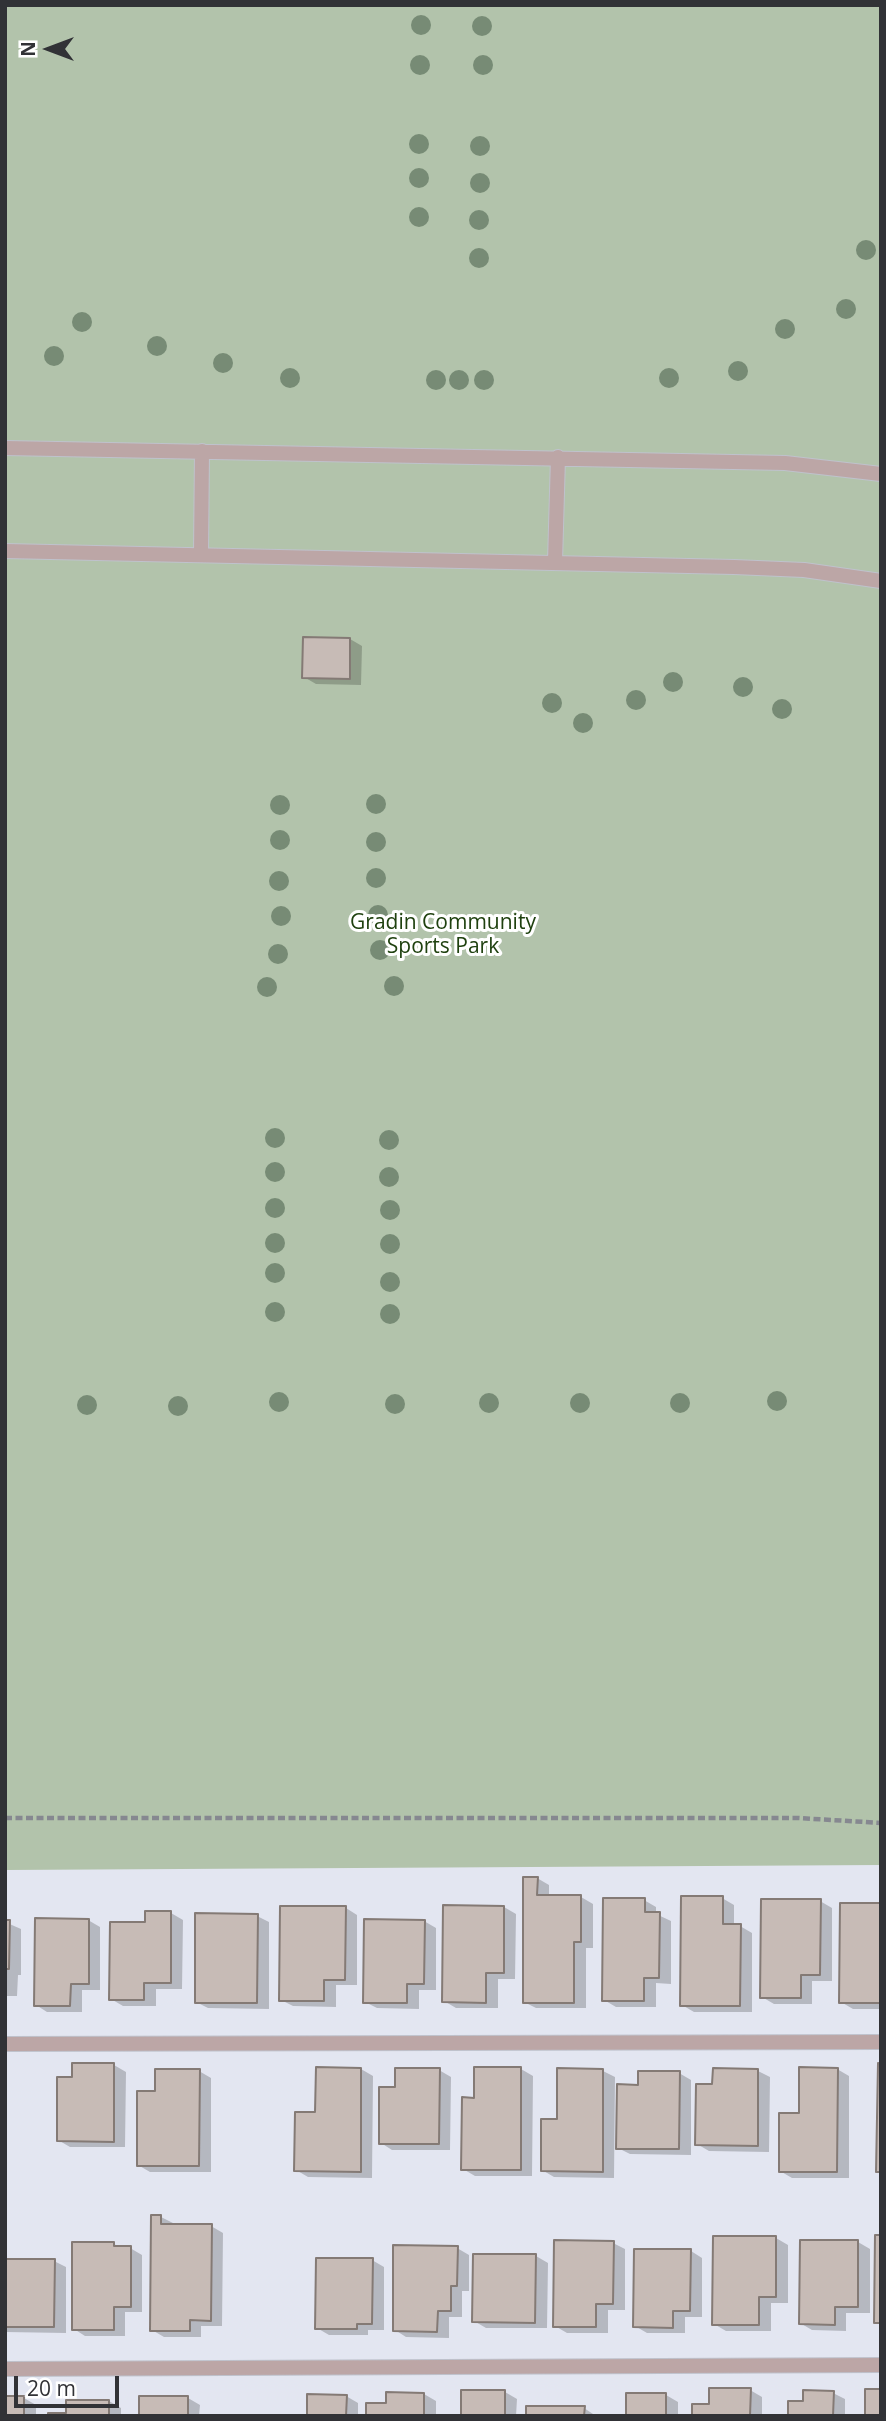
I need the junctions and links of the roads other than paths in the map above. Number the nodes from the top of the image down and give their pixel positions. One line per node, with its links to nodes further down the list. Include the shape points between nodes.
1 (5, 448): 2 (lane)
2 (202, 451): 3 (lane); 6 (lane)
3 (558, 457): 4 (lane, via 785,463); 7 (lane)
4 (881, 474)
5 (5, 551): 6 (lane)
6 (201, 554): 7 (lane)
7 (555, 562): 8 (lane, via 793,570)
8 (881, 581)
9 (881, 2042): 10 (lane)
10 (5, 2044)
11 (881, 2365): 12 (lane)
12 (5, 2369)

